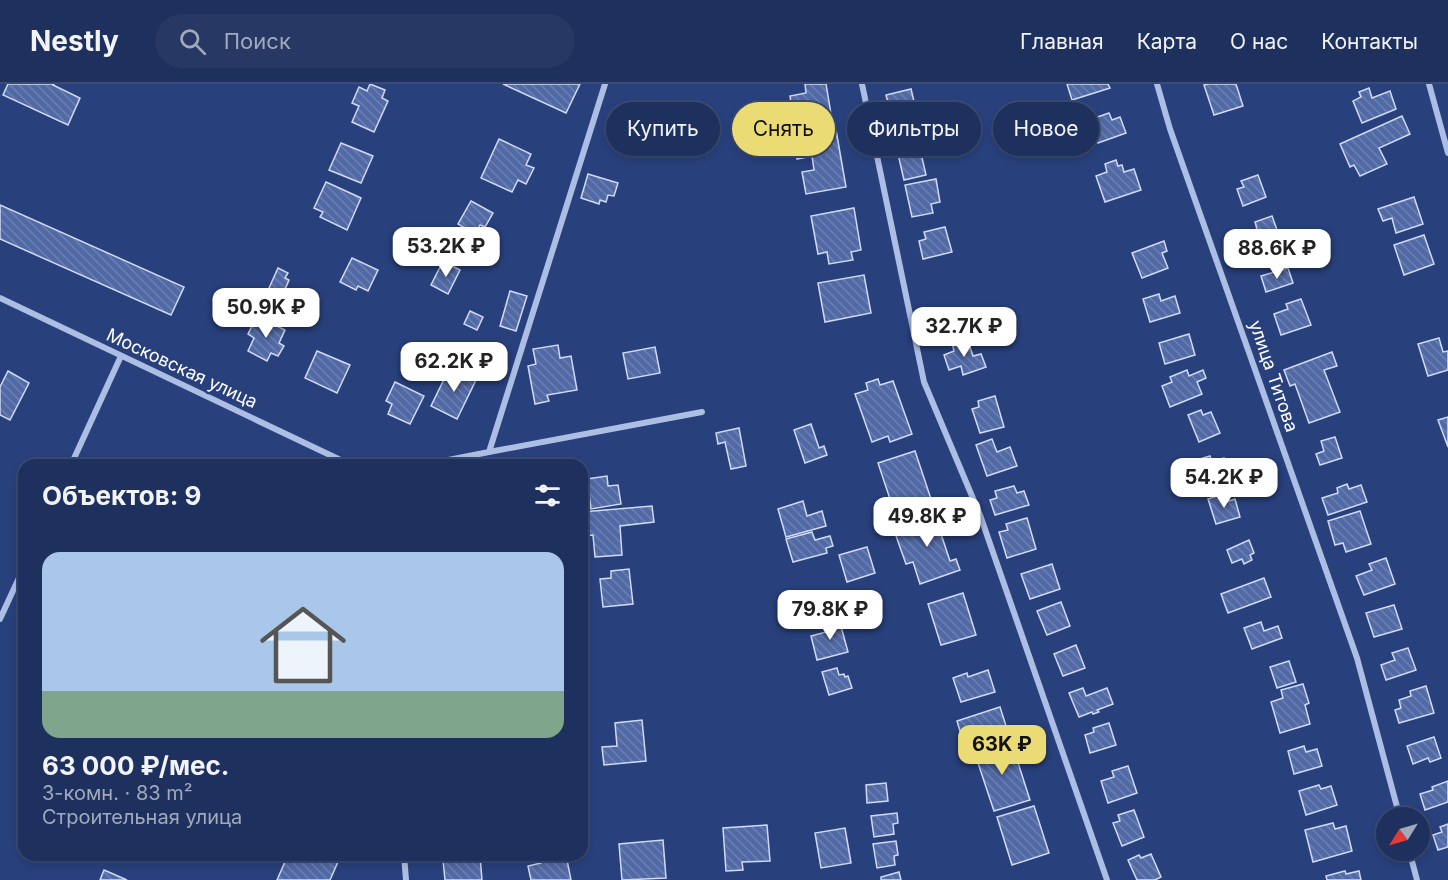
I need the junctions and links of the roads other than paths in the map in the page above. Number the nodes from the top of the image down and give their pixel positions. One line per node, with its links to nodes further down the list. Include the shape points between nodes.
1 (605, 84): 9 (street)
2 (861, 84): 19 (street, via 924,382 980,515)
3 (1158, 84): 15 (street, улица Титова, via 1174,141 1357,658)
4 (1429, 84): 5 (street)
5 (1448, 153)
6 (0, 298): 7 (street, Московская улица)
7 (122, 356): 10 (street); 11 (street, Московская улица)
8 (702, 412): 9 (street)
9 (489, 452): 12 (street)
10 (74, 459)
11 (338, 459)
12 (453, 459)
13 (18, 580): 14 (street)
14 (0, 619)
15 (1397, 807)
16 (404, 861): 18 (street)
17 (1412, 861): 20 (street)
18 (406, 880)
19 (1107, 880)
20 (1417, 880)

